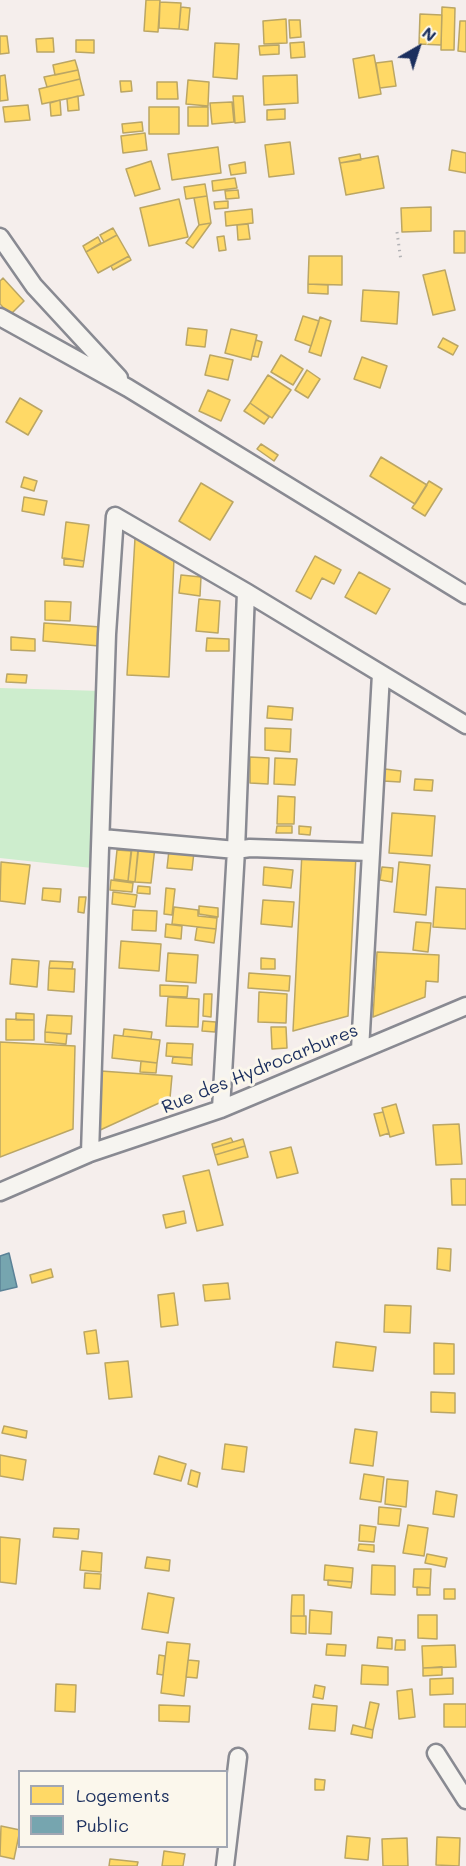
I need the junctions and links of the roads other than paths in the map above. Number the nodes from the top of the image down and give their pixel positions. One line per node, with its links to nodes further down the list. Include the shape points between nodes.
1 (0, 237): 3 (street, via 34,286)
2 (0, 317): 3 (street)
3 (128, 388): 5 (street)
4 (246, 592): 6 (street); 8 (street, via 115,516 107,634); 9 (street)
5 (466, 595)
6 (381, 674): 7 (street); 10 (street)
7 (466, 724)
8 (102, 838): 9 (street); 14 (street)
9 (236, 850): 10 (street); 13 (street)
10 (371, 852): 12 (street)
11 (466, 1006): 12 (street, Rue des Hydrocarbures)
12 (360, 1050): 13 (street, Rue des Hydrocarbures)
13 (221, 1109): 14 (street, Rue des Hydrocarbures)
14 (90, 1153): 15 (street, Rue des Hydrocarbures)
15 (0, 1192)
16 (436, 1753): 18 (street)
17 (238, 1757): 19 (street)
18 (466, 1800)
19 (228, 1841)
20 (227, 1848): 21 (street)
21 (225, 1866)

